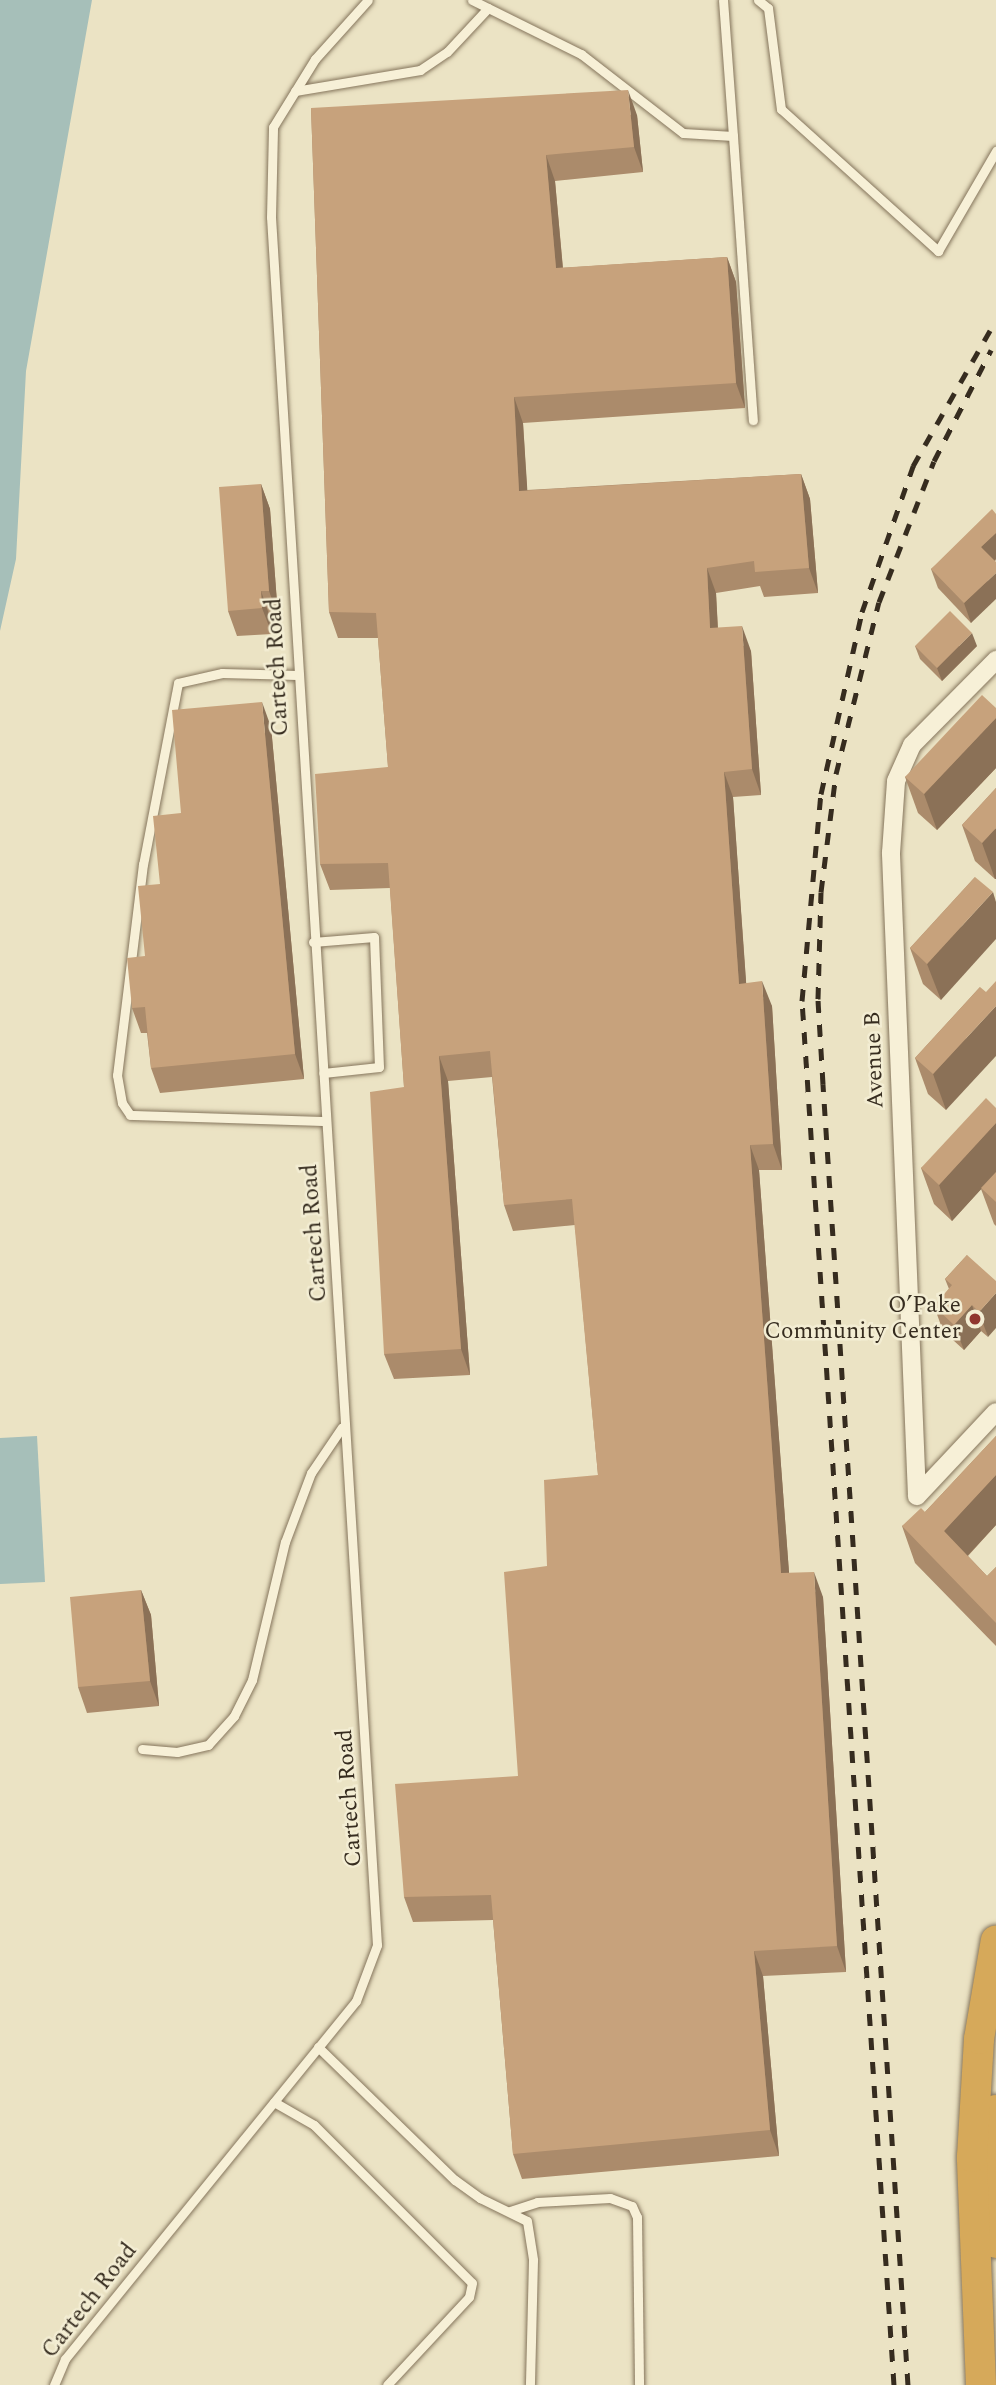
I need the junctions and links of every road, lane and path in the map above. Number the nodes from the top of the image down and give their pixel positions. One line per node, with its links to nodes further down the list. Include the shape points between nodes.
1 (368, 0): 6 (lane, Cartech Road, via 315,59)
2 (472, 0): 5 (lane)
3 (723, 0): 7 (lane)
4 (760, 1): 8 (lane, via 768,8 781,109 937,251)
5 (488, 8): 6 (lane, via 447,52 420,70); 7 (lane, via 581,54 683,133)
6 (295, 91): 11 (lane, Cartech Road, via 274,127 271,217)
7 (733, 136): 9 (lane)
8 (996, 150)
9 (753, 420)
10 (993, 668): 15 (street, Avenue B, via 912,745 896,781 891,853 917,1496)
11 (297, 675): 12 (lane, Cartech Road); 14 (lane, via 222,673 178,684 143,864 117,1075 122,1103 130,1115)
12 (313, 942): 13 (lane, Cartech Road); 13 (lane, via 374,937 379,1067)
13 (323, 1073): 14 (lane, Cartech Road)
14 (326, 1121): 16 (lane, Cartech Road, via 346,1394)
15 (996, 1412)
16 (342, 1427): 17 (lane, via 311,1473 285,1542 252,1680 234,1716 208,1745 177,1752); 19 (lane, Cartech Road, via 379,1930 373,1963 356,2001)
17 (142, 1749)
18 (996, 1940): 28 (highway, via 979,2039 972,2145)
19 (318, 2047): 20 (lane, Cartech Road); 22 (lane, via 455,2180)
20 (274, 2102): 24 (lane, Cartech Road, via 65,2359); 25 (lane, via 314,2125 472,2283 469,2297)
21 (996, 2110): 23 (highway)
22 (510, 2211): 26 (lane, via 527,2221 533,2260); 27 (lane, via 537,2202 610,2198 632,2206 636,2217)
23 (996, 2243)
24 (54, 2385)
25 (387, 2385)
26 (530, 2385)
27 (639, 2385)
28 (981, 2385)

